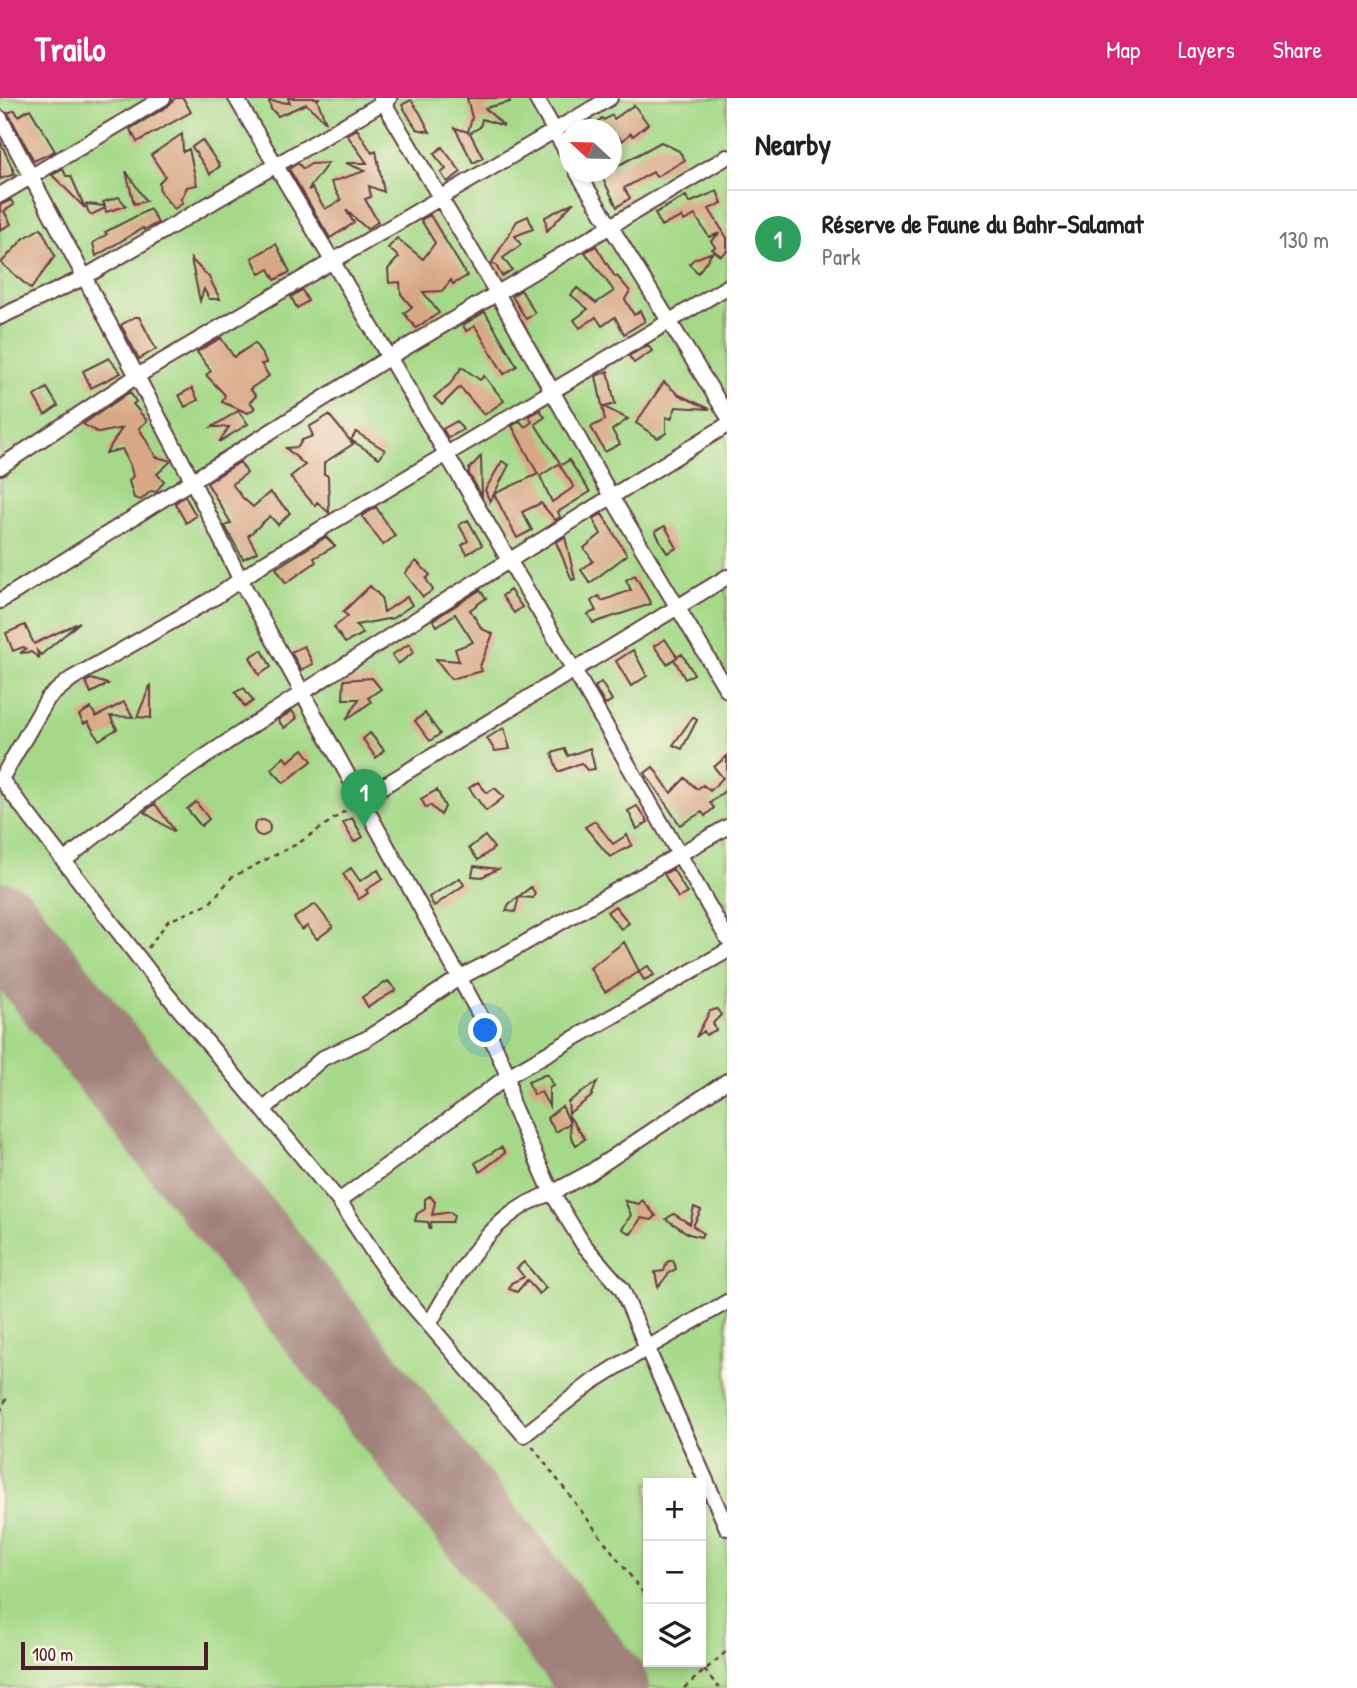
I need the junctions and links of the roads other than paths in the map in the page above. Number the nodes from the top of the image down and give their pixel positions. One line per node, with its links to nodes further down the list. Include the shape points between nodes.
1 (163, 98): 11 (street)
2 (236, 98): 10 (street)
3 (536, 98): 7 (street)
4 (610, 98): 7 (street)
5 (385, 100): 10 (street); 14 (street)
6 (0, 118): 11 (street)
7 (555, 133): 8 (street); 14 (street)
8 (559, 140)
9 (727, 157): 15 (street)
10 (276, 165): 16 (street); 17 (street)
11 (30, 178): 13 (street); 17 (street)
12 (583, 182): 15 (street)
13 (0, 195)
14 (442, 198): 16 (street); 19 (street)
15 (610, 228): 19 (street); 21 (street)
16 (332, 262): 22 (street); 23 (street)
17 (83, 278): 20 (street); 23 (street)
18 (727, 287): 21 (street)
19 (497, 293): 22 (street); 24 (street)
20 (0, 317)
21 (668, 321): 24 (street); 25 (street)
22 (388, 358): 27 (street); 29 (street)
23 (137, 376): 28 (street); 29 (street)
24 (550, 391): 27 (street); 30 (street)
25 (727, 415)
26 (727, 425): 30 (street)
27 (446, 454): 31 (street); 33 (street)
28 (0, 467)
29 (192, 480): 33 (street); 34 (street)
30 (611, 496): 31 (street); 35 (street)
31 (507, 560): 36 (street); 38 (street)
32 (727, 577): 35 (street)
33 (241, 581): 38 (street); 39 (street, via 71,679 48,698)
34 (0, 601)
35 (678, 606): 36 (street); 37 (street)
36 (575, 670): 40 (street); 42 (street)
37 (727, 690)
38 (302, 693): 40 (street); 43 (street, via 128,809)
39 (0, 779): 43 (street)
40 (362, 799): 46 (street)
41 (727, 827): 42 (street)
42 (679, 855): 44 (street); 46 (street)
43 (65, 860): 49 (street)
44 (727, 938)
45 (727, 951): 47 (street)
46 (459, 978): 47 (street, via 488,1028); 49 (street, via 366,1039 323,1058)
47 (508, 1076): 50 (street, via 511,1102); 51 (street)
48 (727, 1081): 50 (street)
49 (263, 1110): 51 (street)
50 (552, 1193): 53 (street, via 524,1204 476,1247); 54 (street, via 583,1244 622,1289)
51 (339, 1201): 53 (street, via 395,1285)
52 (727, 1302): 54 (street)
53 (429, 1324): 54 (street, via 524,1435 592,1382)
54 (647, 1348): 55 (street)
55 (727, 1528)

